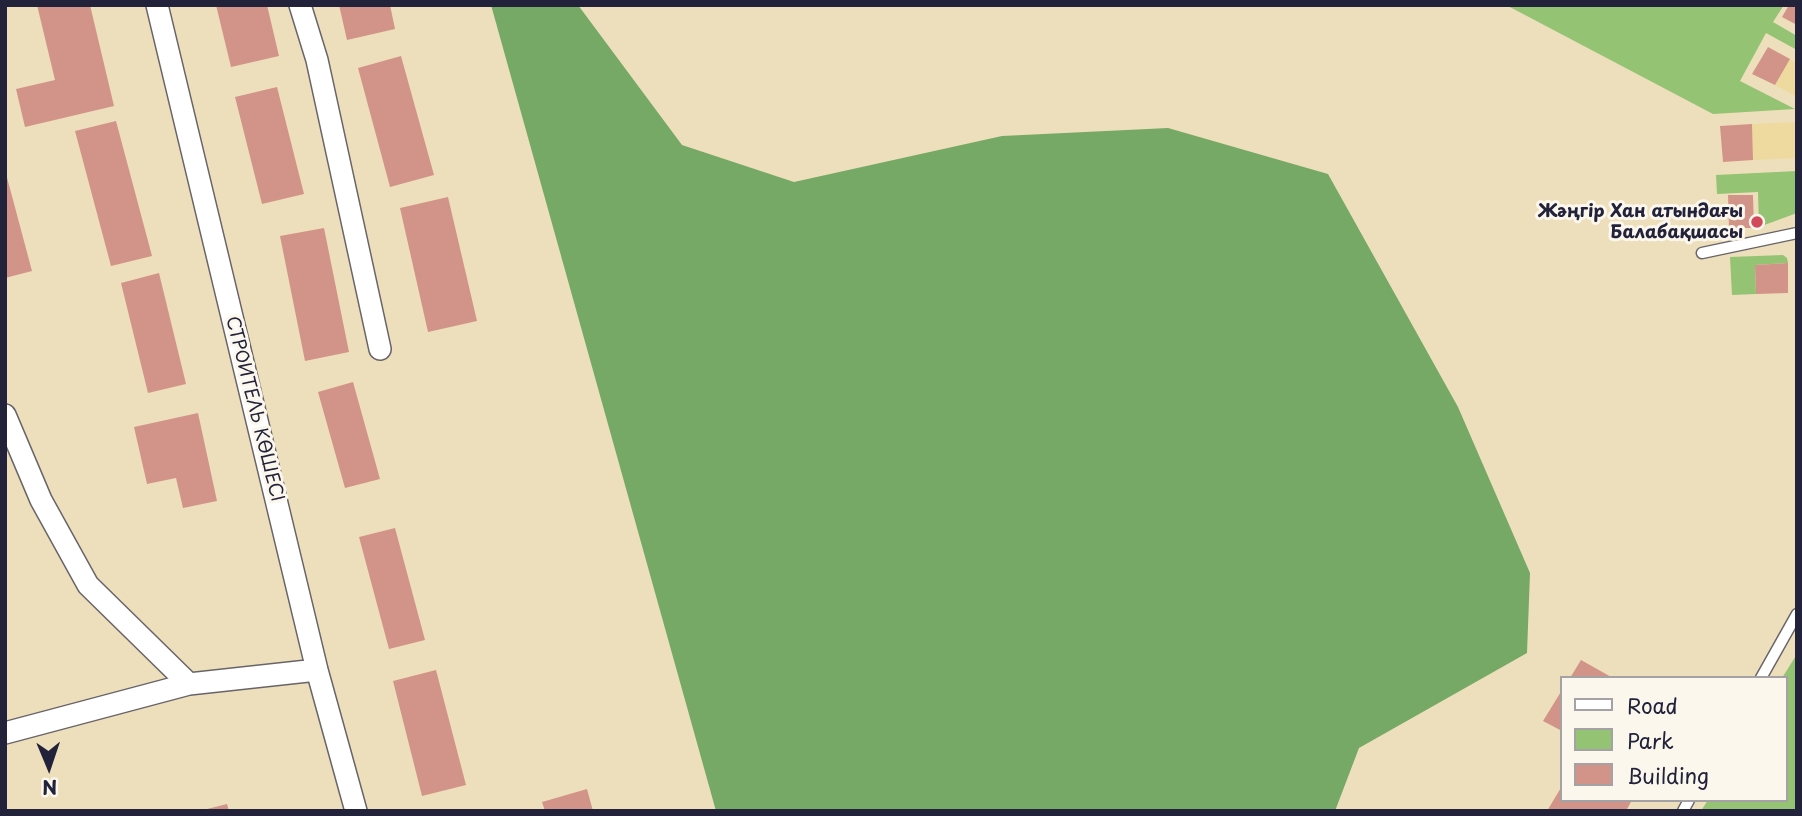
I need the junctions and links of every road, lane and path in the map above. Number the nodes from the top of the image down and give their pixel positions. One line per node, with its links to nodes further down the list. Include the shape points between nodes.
1 (157, 5): 8 (street, СТРОИТЕЛЬ КӨШЕСІ)
2 (300, 5): 5 (street, via 317,60)
3 (1797, 233): 4 (lane)
4 (1702, 253)
5 (380, 349)
6 (5, 415): 10 (street, via 41,500 88,585)
7 (1797, 614): 9 (lane)
8 (317, 670): 10 (street); 12 (street, СТРОИТЕЛЬ КӨШЕСІ)
9 (1762, 676)
10 (189, 684): 11 (street)
11 (5, 733)
12 (356, 811)

